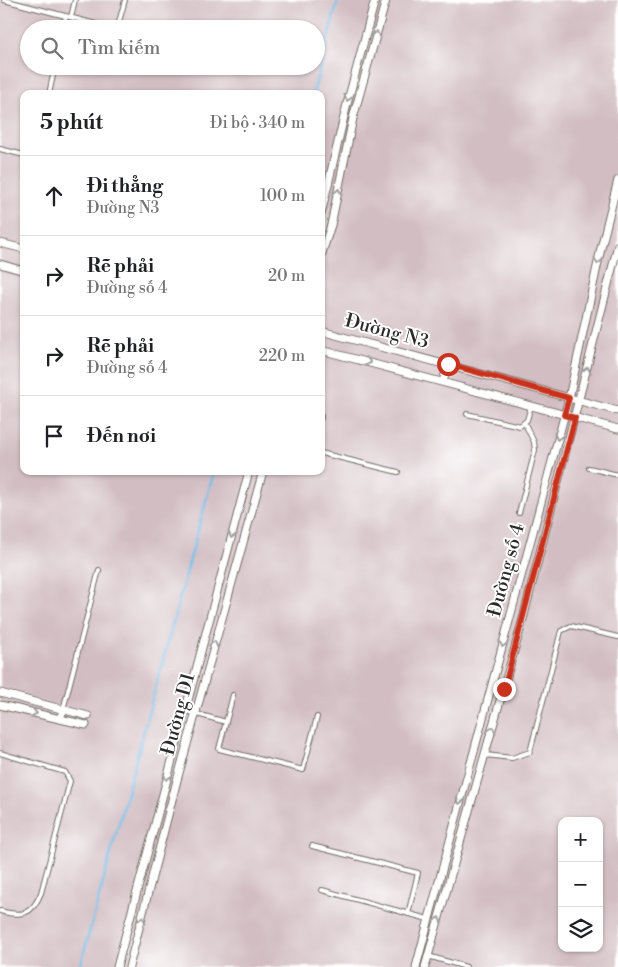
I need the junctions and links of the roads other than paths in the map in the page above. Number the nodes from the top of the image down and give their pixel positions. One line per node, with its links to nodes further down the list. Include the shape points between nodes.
1 (4, 0): 6 (lane)
2 (76, 0): 7 (lane)
3 (125, 0): 10 (lane)
4 (375, 0): 16 (street, one-way to 16)
5 (386, 0): 17 (street, one-way to 5, via 353,118)
6 (66, 16): 7 (lane); 8 (lane)
7 (71, 17): 9 (lane)
8 (65, 20)
9 (82, 20)
10 (119, 20)
11 (53, 75): 12 (lane)
12 (50, 90)
13 (0, 149): 14 (lane)
14 (20, 154)
15 (618, 180): 27 (street, Đường số 4, one-way to 27)
16 (325, 196)
17 (325, 241)
18 (0, 243): 20 (street)
19 (618, 245): 28 (street, Đường số 4, one-way to 19)
20 (20, 248)
21 (0, 264): 22 (street)
22 (20, 270)
23 (325, 332): 25 (street, Đường N3)
24 (325, 351): 26 (street, Đường N3, one-way to 26)
25 (448, 364): 26 (street); 27 (street, Đường N3)
26 (443, 382): 29 (street, Đường N3)
27 (569, 398): 28 (street, Đường N3); 32 (street, Đường số 4)
28 (580, 401): 30 (street, Đường N3); 33 (street, Đường số 4)
29 (531, 406): 32 (street, Đường N3); 34 (lane)
30 (618, 411)
31 (467, 414): 34 (lane, via 520,426)
32 (564, 415): 33 (street, Đường N3); 47 (street, Đường số 4, one-way to 47)
33 (575, 418): 35 (street, Đường N3); 48 (street, Đường số 4)
34 (525, 424): 44 (lane, via 535,450)
35 (618, 429)
36 (325, 454): 38 (lane)
37 (589, 468): 41 (lane)
38 (398, 472)
39 (248, 475): 42 (street, Đường D1)
40 (262, 475): 43 (street, Đường D1)
41 (618, 475)
42 (239, 509): 43 (street); 53 (street, Đường D1, one-way to 53)
43 (251, 512): 54 (street, Đường D1, one-way to 43)
44 (519, 513)
45 (99, 570): 52 (lane)
46 (618, 637): 61 (lane, via 571,626 561,630 530,752 512,758)
47 (492, 685): 48 (street); 62 (street, Đường số 4)
48 (504, 689): 61 (street, Đường số 4, one-way to 48)
49 (0, 693): 52 (street)
50 (233, 695): 58 (lane)
51 (0, 705): 57 (street, one-way to 57)
52 (63, 710): 55 (street); 57 (street)
53 (186, 711): 54 (lane); 66 (street, Đường D1, one-way to 66)
54 (196, 714): 58 (lane); 67 (street, Đường D1)
55 (88, 716)
56 (317, 717): 58 (lane, via 303,770 219,750)
57 (60, 719): 59 (street)
58 (226, 722)
59 (86, 725)
60 (0, 753): 68 (lane, via 65,772 70,781 35,907 24,914)
61 (485, 756): 63 (street, Đường số 4)
62 (467, 777): 63 (street); 70 (street, Đường số 4, one-way to 70)
63 (478, 780): 71 (street, Đường số 4, one-way to 63)
64 (312, 846): 69 (lane, via 418,873)
65 (322, 890): 69 (lane)
66 (136, 899): 67 (street); 72 (street, Đường D1)
67 (147, 903): 73 (street, Đường D1, one-way to 67)
68 (0, 911)
69 (408, 914): 70 (lane)
70 (428, 919): 74 (street, Đường số 4)
71 (428, 956): 75 (street, Đường số 4); 76 (lane)
72 (117, 967)
73 (129, 967)
74 (416, 967)
75 (425, 967)
76 (466, 967)

